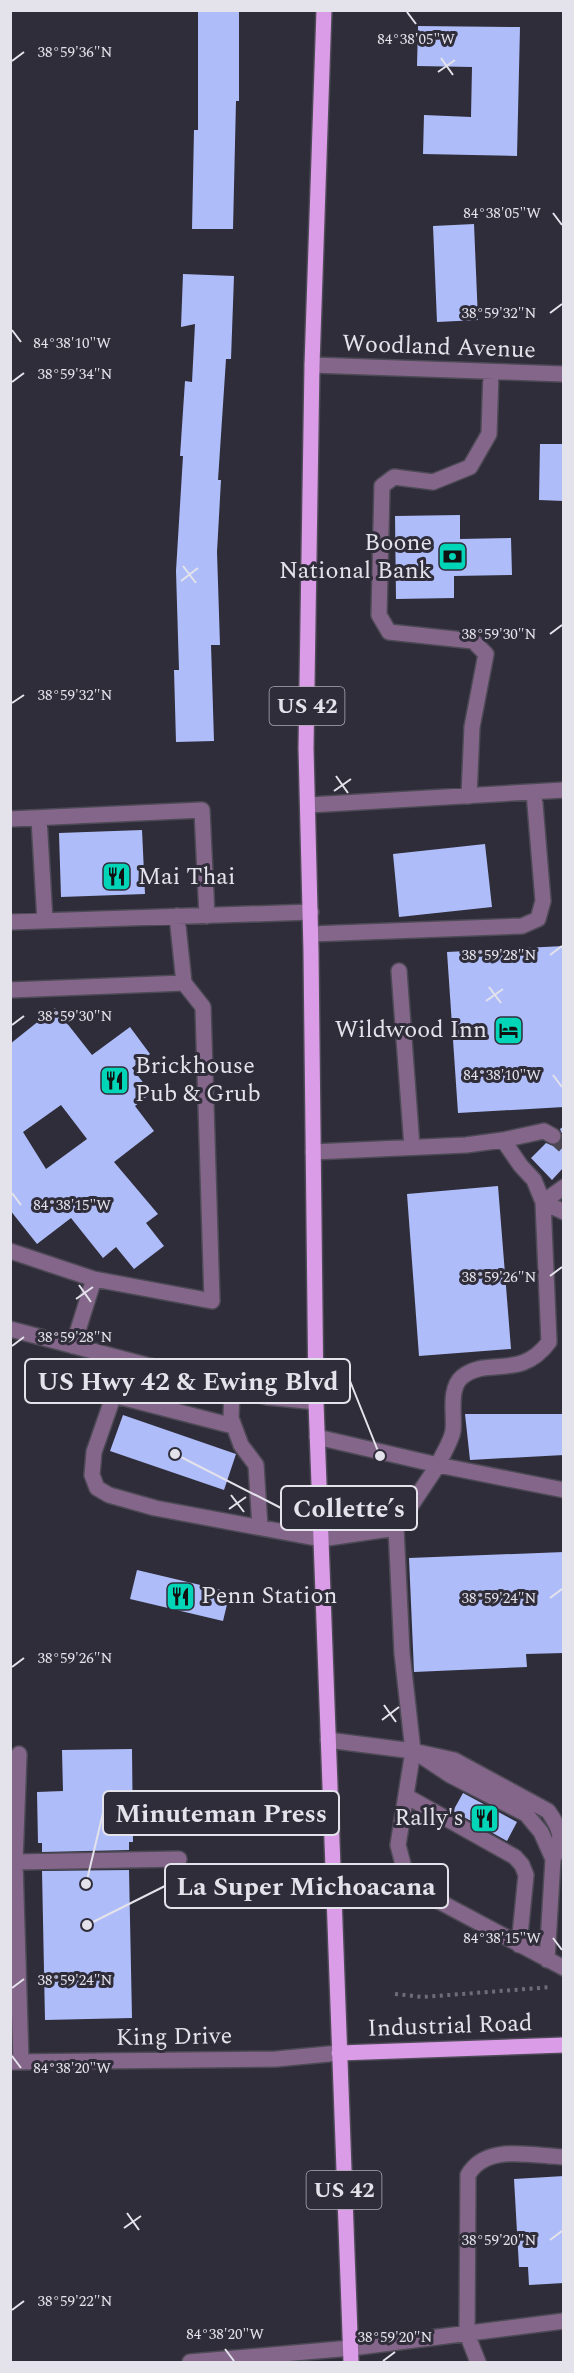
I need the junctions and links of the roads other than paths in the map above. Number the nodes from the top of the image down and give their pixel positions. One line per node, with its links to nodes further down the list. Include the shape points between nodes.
1 (324, 10): 2 (main road, US 42)
2 (312, 365): 3 (street, Woodland Avenue); 8 (main road, US 42, via 306,748)
3 (491, 372): 4 (street, Woodland Avenue); 7 (street, via 489,434 470,467 433,482 394,477 382,486 379,615 389,632 472,641 486,654 472,727)
4 (564, 374)
5 (564, 790): 6 (street)
6 (534, 792): 7 (street); 16 (street, via 543,901 538,919 522,926)
7 (469, 796): 8 (street)
8 (309, 805): 11 (main road, US 42)
9 (39, 818): 10 (street); 13 (street, via 202,810); 14 (street)
10 (10, 819)
11 (311, 912): 13 (street); 16 (main road, US 42)
12 (177, 916): 13 (street); 14 (street); 18 (street)
13 (207, 916)
14 (45, 921): 15 (street)
15 (10, 922)
16 (311, 934): 23 (main road, US 42)
17 (399, 971): 22 (street)
18 (184, 983): 19 (street); 28 (street, via 203,1007 212,1301)
19 (10, 990)
20 (553, 1136): 21 (street, via 544,1131)
21 (504, 1140): 22 (street); 25 (street, via 534,1180)
22 (412, 1148): 23 (street)
23 (313, 1152): 34 (main road, US 42)
24 (564, 1187): 25 (street)
25 (543, 1202): 26 (street); 37 (street, via 549,1342 529,1361 477,1370 460,1378 454,1392 453,1434)
26 (564, 1212)
27 (10, 1251): 28 (street)
28 (94, 1279): 30 (street)
29 (10, 1329): 30 (street)
30 (73, 1346): 31 (street)
31 (126, 1360): 32 (street); 33 (street)
32 (232, 1388): 34 (street, via 267,1397); 35 (street)
33 (113, 1395): 35 (street); 39 (street, via 94,1452 92,1475 97,1488 109,1496 154,1508)
34 (316, 1402): 36 (main road, US 42)
35 (233, 1426): 39 (street, via 256,1465)
36 (317, 1437): 37 (street); 41 (main road, US 42)
37 (438, 1465): 38 (street); 40 (street)
38 (564, 1490)
39 (260, 1527): 41 (street)
40 (396, 1528): 41 (street); 43 (street, via 402,1653)
41 (321, 1539): 42 (main road, US 42)
42 (328, 1740): 43 (street); 52 (main road, US 42)
43 (413, 1751): 45 (street); 49 (street, via 454,1761 548,1811 558,1825 560,1846 553,1859)
44 (19, 1754): 47 (street)
45 (406, 1796): 48 (street, via 398,1845 414,1888); 48 (street, via 515,1857 522,1865 526,1875)
46 (179, 1859): 47 (street)
47 (15, 1862): 53 (street)
48 (519, 1945): 49 (street)
49 (547, 1960): 50 (street)
50 (564, 1968)
51 (564, 2045): 52 (main road, Industrial Road)
52 (339, 2053): 53 (street, King Drive, via 276,2059); 57 (main road, US 42)
53 (16, 2062)
54 (564, 2157): 56 (street, via 495,2154 473,2165 468,2175)
55 (564, 2321): 56 (street)
56 (467, 2334): 57 (street); 60 (street)
57 (351, 2355): 59 (street)
58 (191, 2362): 59 (street)
59 (211, 2362)
60 (478, 2362)

